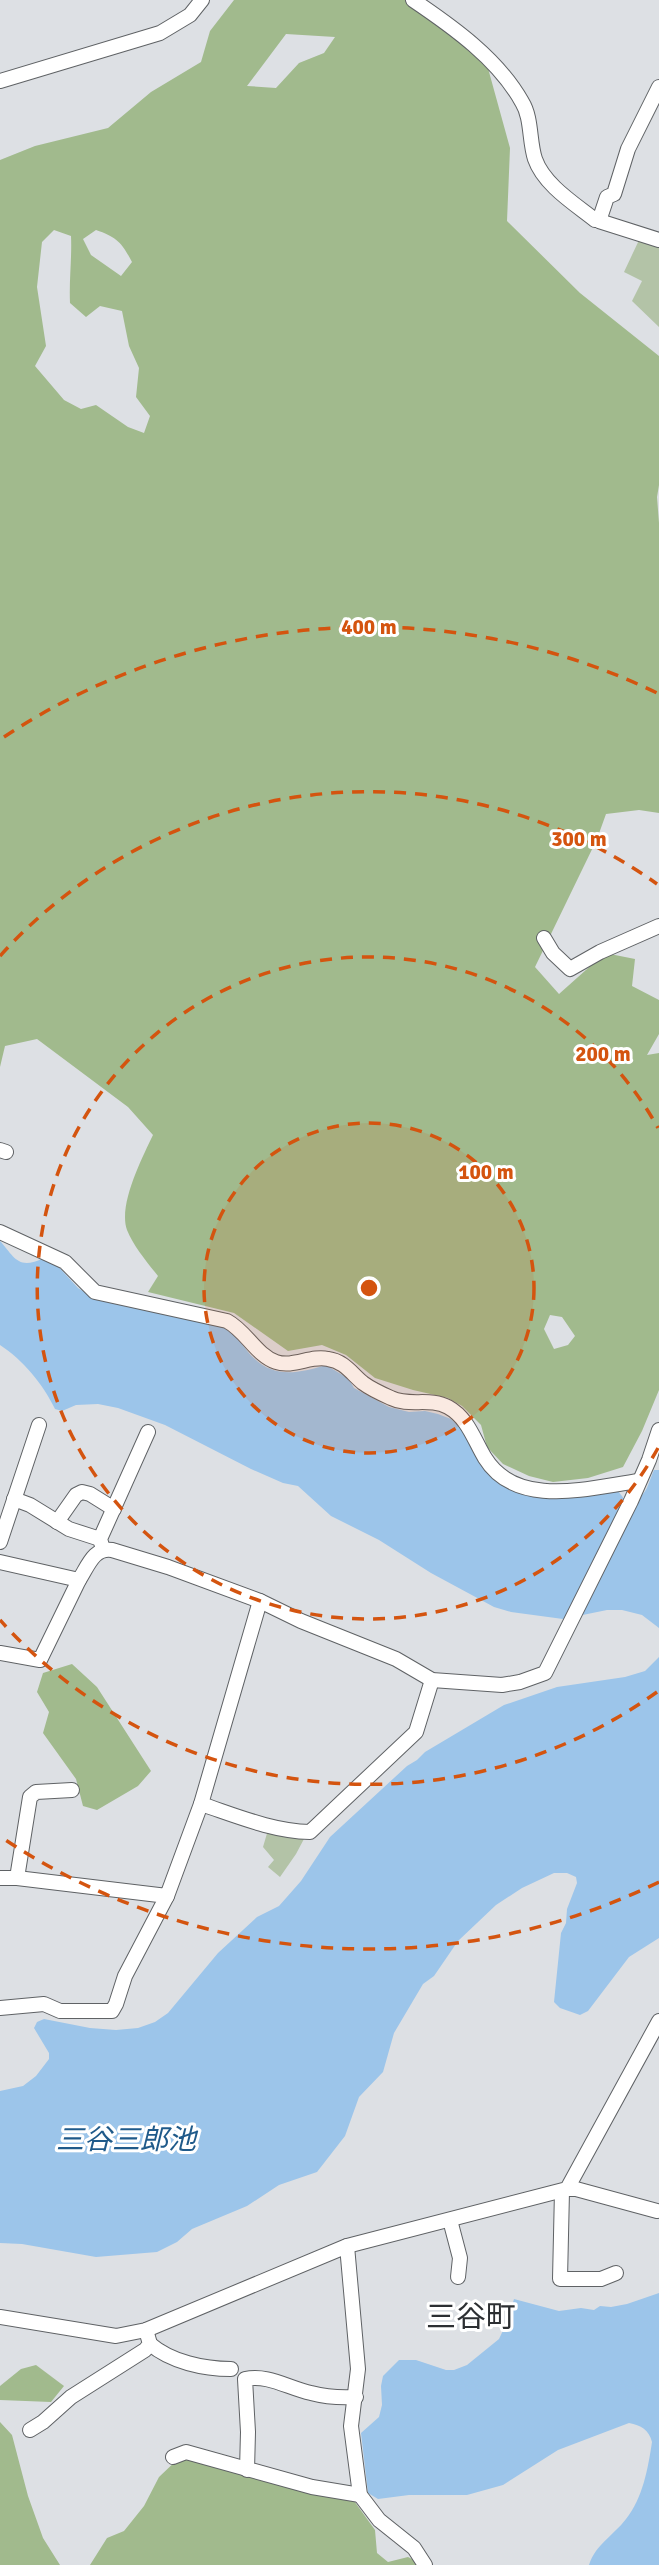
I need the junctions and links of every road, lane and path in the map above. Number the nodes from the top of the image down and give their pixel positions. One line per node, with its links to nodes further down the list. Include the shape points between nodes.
1 (202, 0): 3 (street, via 190,15 160,33)
2 (413, 0): 5 (street, via 477,48 513,87 524,105 535,160 543,174)
3 (0, 81)
4 (659, 87): 6 (street, via 599,221)
5 (595, 219)
6 (659, 240)
7 (659, 926): 8 (street, via 570,969)
8 (544, 938)
9 (0, 1232): 13 (street, via 65,1262 95,1292 227,1321 238,1326 271,1360 330,1359 399,1402 426,1401 449,1408 468,1425 487,1461 529,1489 544,1492)
10 (39, 1424): 14 (street)
11 (659, 1430): 13 (street)
12 (148, 1432): 15 (street)
13 (639, 1481): 23 (street, via 545,1673 502,1685)
14 (14, 1499): 16 (street); 17 (street)
15 (114, 1509): 16 (street, via 82,1492); 18 (street)
16 (57, 1522): 18 (street)
17 (0, 1542)
18 (102, 1544): 20 (street); 21 (street)
19 (0, 1562): 20 (street)
20 (79, 1580): 22 (street, via 40,1660)
21 (260, 1601): 23 (street, via 396,1659); 25 (street)
22 (0, 1653)
23 (432, 1680): 25 (street, via 416,1732 310,1832 271,1827)
24 (72, 1790): 27 (street, via 36,1791 30,1797)
25 (201, 1804): 28 (street)
26 (0, 1878): 27 (street)
27 (17, 1878): 28 (street)
28 (167, 1896): 29 (street, via 112,2011 60,2011 44,2004)
29 (0, 2008)
30 (659, 2021): 31 (street)
31 (565, 2190): 32 (street); 33 (street); 35 (street, via 560,2279 601,2279)
32 (657, 2211)
33 (450, 2220): 34 (street); 36 (street, via 460,2258)
34 (347, 2246): 38 (street); 40 (street, via 358,2369)
35 (616, 2273)
36 (458, 2277)
37 (0, 2317): 38 (street)
38 (148, 2337): 39 (street, via 160,2353 208,2369); 41 (street, via 145,2350 71,2397)
39 (231, 2369)
40 (356, 2397): 43 (street, via 334,2398 267,2378 245,2379); 44 (street, via 351,2426)
41 (30, 2430)
42 (173, 2457): 43 (street, via 186,2452)
43 (247, 2470): 44 (street)
44 (360, 2495): 45 (street, via 379,2520 414,2548)
45 (425, 2565)

